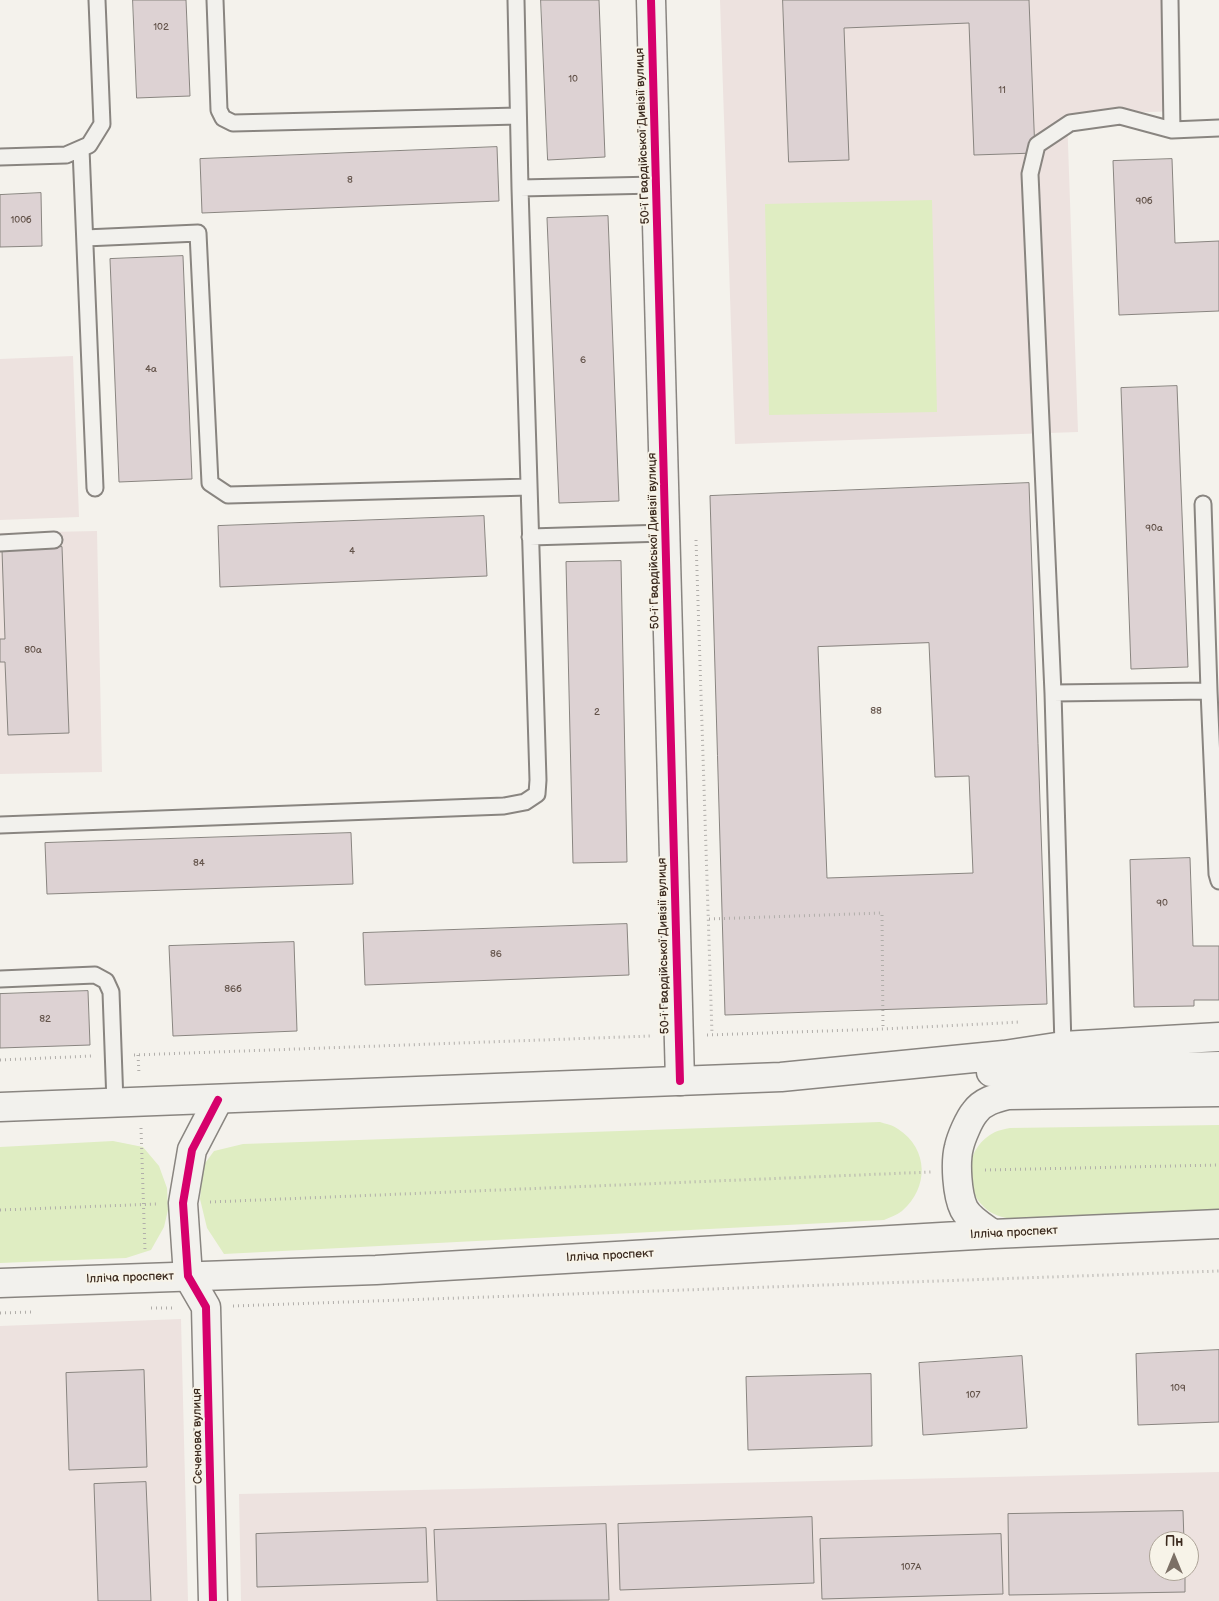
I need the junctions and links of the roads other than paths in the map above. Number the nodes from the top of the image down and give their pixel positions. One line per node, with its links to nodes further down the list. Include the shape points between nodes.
1 (97, 0): 9 (lane, via 102,124 89,145)
2 (215, 0): 6 (lane, via 219,110 223,118 233,123)
3 (516, 0): 6 (lane)
4 (651, 0): 11 (main road, 50-ї Гвардійської Дивізії вулиця)
5 (1170, 0): 8 (lane)
6 (518, 116): 12 (lane)
7 (1219, 128): 8 (lane)
8 (1172, 130): 22 (lane, via 1120,116 1070,123 1037,145 1030,174)
9 (81, 149): 10 (lane, via 66,155); 13 (lane)
10 (0, 157)
11 (656, 185): 12 (lane); 17 (main road, 50-ї Гвардійської Дивізії вулиця)
12 (520, 188): 15 (lane)
13 (84, 238): 14 (lane); 15 (lane, via 198,233 210,483 228,495)
14 (95, 488)
15 (529, 488): 18 (lane)
16 (1203, 504): 21 (lane)
17 (665, 533): 18 (lane); 30 (main road, 50-ї Гвардійської Дивізії вулиця)
18 (530, 537): 23 (lane, via 538,780 536,794 525,802 504,806)
19 (54, 540): 20 (lane)
20 (0, 543)
21 (1209, 691): 22 (lane); 24 (lane)
22 (1053, 693): 26 (lane)
23 (0, 825)
24 (1219, 881)
25 (0, 979): 33 (lane, via 95,975 106,981 111,992 114,1056)
26 (1062, 1033): 27 (main road); 29 (main road, via 1004,1055)
27 (1219, 1037)
28 (1219, 1066): 29 (main road)
29 (781, 1077): 30 (main road)
30 (680, 1081): 32 (main road)
31 (1219, 1092): 36 (main road, via 1008,1095 988,1101 975,1112 958,1148 958,1189 964,1209 978,1224)
32 (218, 1100): 33 (main road); 37 (main road, via 192,1150 183,1203)
33 (128, 1102): 34 (main road)
34 (0, 1107)
35 (1219, 1224): 36 (main road, Ілліча проспект)
36 (994, 1234): 37 (main road, Ілліча проспект, via 376,1270)
37 (188, 1276): 38 (main road, Ілліча проспект); 39 (main road, Сєченова вулиця, via 206,1307)
38 (0, 1283)
39 (213, 1601)

